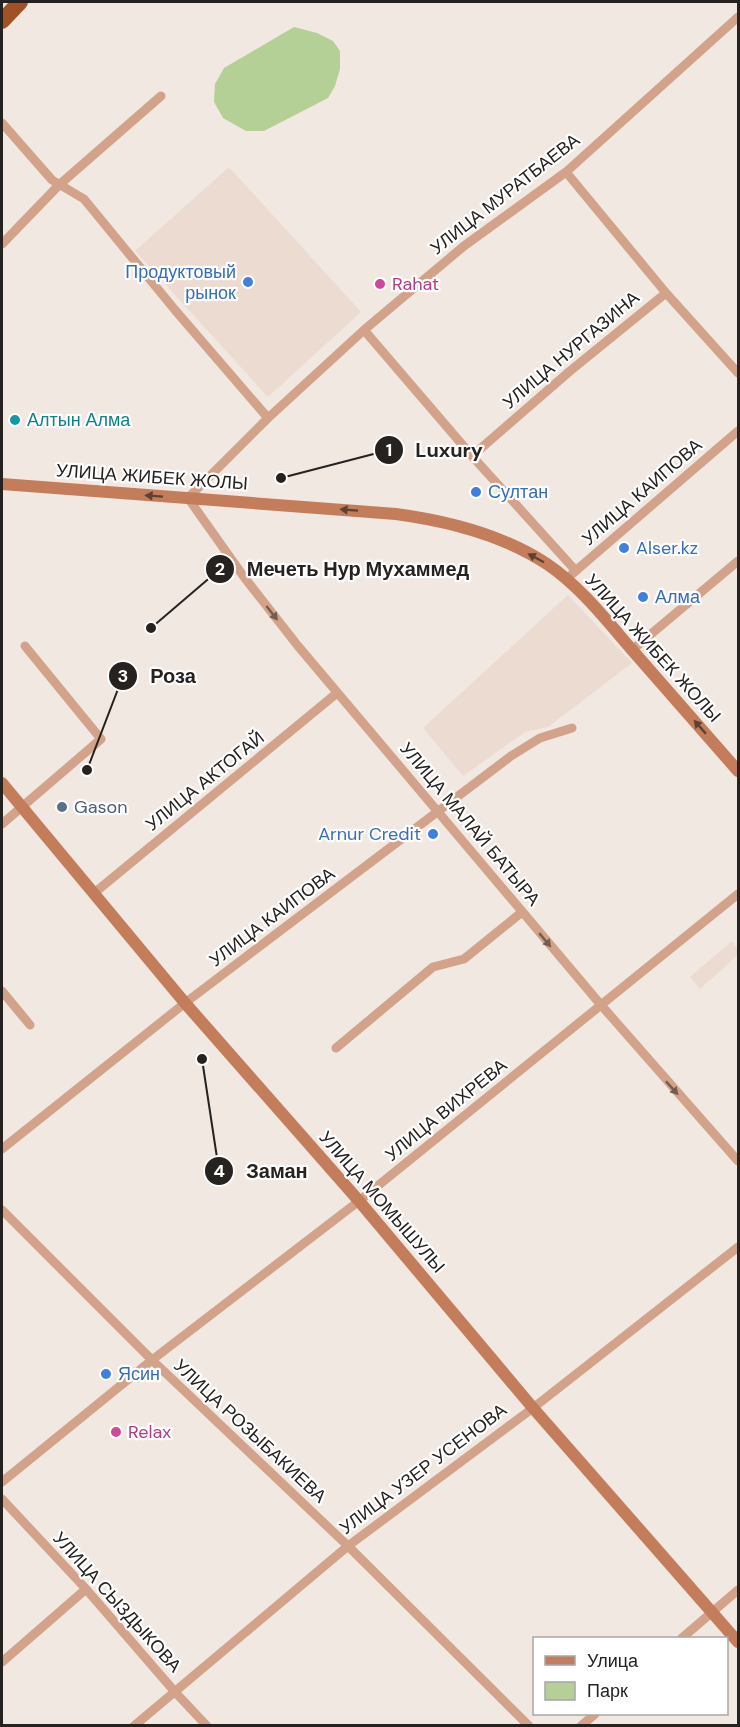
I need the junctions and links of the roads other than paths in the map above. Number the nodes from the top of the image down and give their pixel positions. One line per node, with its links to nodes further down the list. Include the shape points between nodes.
1 (20, 2): 3 (highway)
2 (738, 16): 6 (street, УЛИЦА МУРАТБАЕВА)
3 (2, 21)
4 (161, 96): 7 (street)
5 (2, 123): 7 (street)
6 (566, 172): 9 (street, УЛИЦА НУРГАЗИНА); 10 (street, УЛИЦА МУРАТБАЕВА, via 464,246)
7 (59, 185): 8 (street); 12 (street, via 84,199)
8 (2, 244)
9 (666, 293): 11 (street, УЛИЦА НУРГАЗИНА); 14 (street, УЛИЦА НУРГАЗИНА)
10 (364, 330): 12 (street, УЛИЦА МУРАТБАЕВА); 14 (street)
11 (738, 373)
12 (268, 418): 16 (street, УЛИЦА МУРАТБАЕВА)
13 (738, 431): 18 (street, УЛИЦА КАИПОВА)
14 (472, 456): 18 (street)
15 (2, 484): 16 (street, УЛИЦА ЖИБЕК ЖОЛЫ, one-way to 15)
16 (188, 498): 18 (street, УЛИЦА ЖИБЕК ЖОЛЫ, one-way to 16, via 514,547 436,519); 21 (street, УЛИЦА МАЛАЙ БАТЫРА, one-way to 21, via 244,577)
17 (738, 561): 20 (street)
18 (571, 575): 20 (street, УЛИЦА ЖИБЕК ЖОЛЫ)
19 (25, 646): 25 (street, via 101,739)
20 (632, 650): 23 (street, УЛИЦА ЖИБЕК ЖОЛЫ, one-way to 20)
21 (337, 693): 26 (street, УЛИЦА МАЛАЙ БАТЫРА); 28 (street, УЛИЦА АКТОГАЙ)
22 (572, 729): 26 (street, УЛИЦА КАИПОВА, via 540,738 511,756)
23 (738, 771)
24 (2, 783): 25 (street, УЛИЦА МОМЫШУЛЫ)
25 (21, 807): 27 (street); 28 (street, УЛИЦА МОМЫШУЛЫ)
26 (439, 812): 30 (street, УЛИЦА МАЛАЙ БАТЫРА); 32 (street, УЛИЦА КАИПОВА)
27 (2, 824)
28 (93, 894): 32 (street, УЛИЦА МОМЫШУЛЫ)
29 (738, 894): 33 (street, УЛИЦА ВИХРЕВА)
30 (522, 912): 33 (street, УЛИЦА МАЛАЙ БАТЫРА, one-way to 33); 35 (street, via 464,959 433,967)
31 (2, 991): 34 (street)
32 (184, 1003): 36 (street, УЛИЦА КАИПОВА); 38 (street, УЛИЦА МОМЫШУЛЫ)
33 (601, 1005): 37 (street, УЛИЦА МАЛАЙ БАТЫРА, one-way to 37); 38 (street, УЛИЦА ВИХРЕВА)
34 (30, 1025)
35 (336, 1048)
36 (2, 1149)
37 (738, 1161)
38 (359, 1201): 41 (street, УЛИЦА ВИХРЕВА); 42 (street, УЛИЦА МОМЫШУЛЫ)
39 (2, 1209): 41 (street, УЛИЦА РОЗЫБАКИЕВА)
40 (738, 1247): 42 (street, УЛИЦА УЗЕР УСЕНОВА)
41 (152, 1360): 43 (street, УЛИЦА ВИХРЕВА); 45 (street, УЛИЦА РОЗЫБАКИЕВА)
42 (533, 1408): 45 (street, УЛИЦА УЗЕР УСЕНОВА); 48 (street, УЛИЦА МОМЫШУЛЫ)
43 (2, 1482)
44 (2, 1500): 46 (street, УЛИЦА СЫЗДЫКОВА)
45 (348, 1546): 52 (street, УЛИЦА УЗЕР УСЕНОВА); 56 (street, УЛИЦА РОЗЫБАКИЕВА)
46 (86, 1589): 51 (street); 52 (street, УЛИЦА СЫЗДЫКОВА)
47 (738, 1590): 48 (street)
48 (713, 1612): 49 (street); 50 (street, УЛИЦА МОМЫШУЛЫ)
49 (683, 1637)
50 (738, 1642)
51 (2, 1662)
52 (175, 1692): 54 (street, УЛИЦА УЗЕР УСЕНОВА); 55 (street, УЛИЦА СЫЗДЫКОВА)
53 (593, 1715): 57 (street)
54 (134, 1725)
55 (207, 1725)
56 (529, 1725)
57 (581, 1725)

